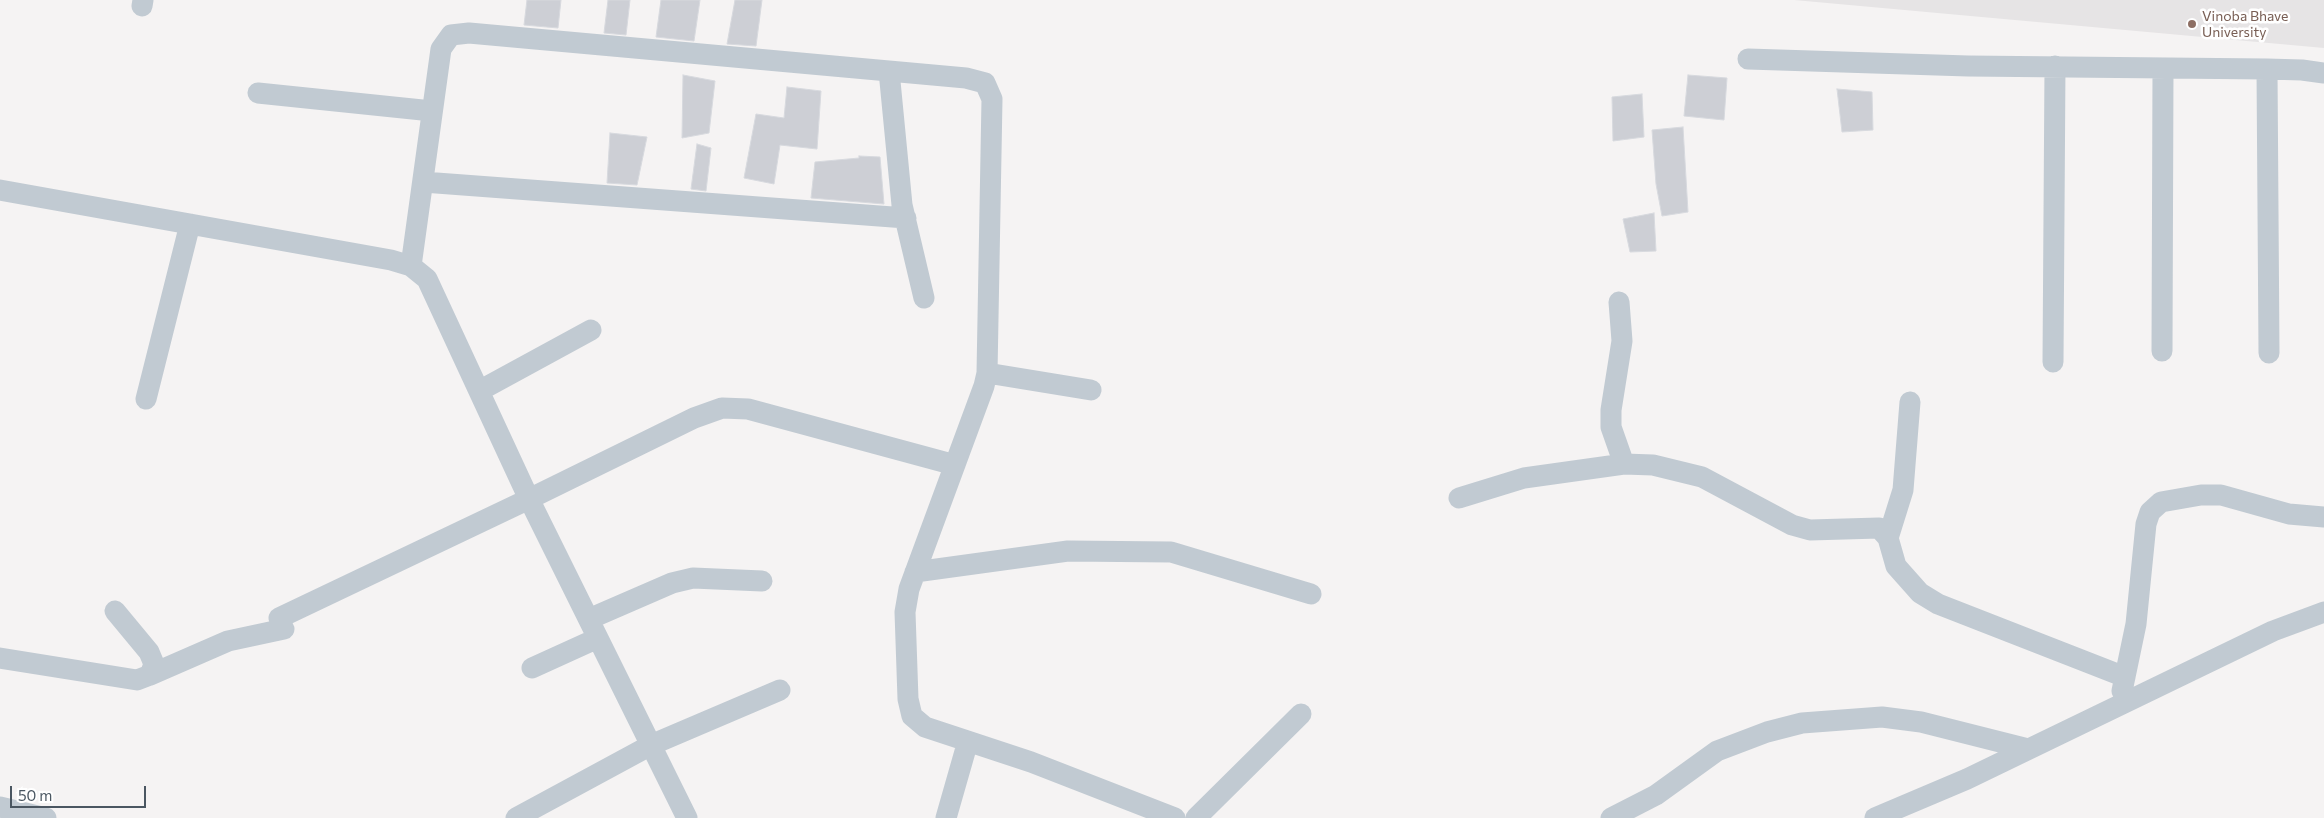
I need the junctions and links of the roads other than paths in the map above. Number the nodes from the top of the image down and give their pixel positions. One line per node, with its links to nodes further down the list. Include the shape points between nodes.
1 (1748, 58): 2 (street)
2 (2055, 66): 3 (street); 19 (street)
3 (2163, 68): 4 (street); 17 (street)
4 (2267, 69): 6 (street); 18 (street)
5 (889, 71): 8 (street, via 470,33 451,35 441,49); 11 (street, via 897,163); 20 (street, via 966,78 985,83 992,99)
6 (2324, 74)
7 (258, 92): 8 (street)
8 (432, 111): 9 (street)
9 (422, 182): 11 (street); 13 (street)
10 (0, 190): 12 (street)
11 (906, 218): 14 (street)
12 (190, 224): 13 (street); 23 (street)
13 (411, 266): 22 (street, via 427,279)
14 (924, 298)
15 (1619, 302): 25 (street, via 1622,341 1611,427)
16 (590, 330): 22 (street)
17 (2162, 351)
18 (2268, 353)
19 (2053, 362)
20 (987, 373): 21 (street); 26 (street)
21 (1091, 390)
22 (479, 391): 28 (street)
23 (146, 399)
24 (1910, 402): 30 (street, via 1903,490)
25 (1624, 464): 27 (street, via 1524,478); 30 (street, via 1653,465 1702,477 1792,525 1810,530 1879,528)
26 (955, 465): 28 (street, via 748,409 722,408 694,418); 31 (street)
27 (1459, 498)
28 (529, 499): 36 (street); 39 (street, via 282,623 228,641)
29 (2324, 517): 40 (street, via 2289,514 2221,495 2161,502 2150,512 2146,524 2136,624)
30 (1888, 538): 40 (street, via 1896,566 1920,593 1938,604)
31 (915, 572): 33 (street, via 1068,550 1171,552); 44 (street, via 904,612 908,700 912,716 925,727)
32 (762, 581): 36 (street, via 693,578 672,583)
33 (1312, 594)
34 (115, 611): 39 (street, via 149,652 154,664)
35 (2324, 612): 42 (street, via 2273,631)
36 (593, 628): 38 (street); 45 (street)
37 (0, 658): 39 (street, via 137,680)
38 (532, 668)
39 (150, 675)
40 (2125, 677): 42 (street)
41 (780, 690): 45 (street)
42 (2119, 704): 46 (street)
43 (1301, 714): 53 (street)
44 (968, 741): 51 (street); 52 (street, via 1032,762)
45 (651, 745): 49 (street); 50 (street)
46 (2028, 749): 54 (street, via 1921,722 1882,717 1802,723 1766,732 1716,751 1656,795); 55 (street, via 1948,788)
47 (0, 807): 48 (street)
48 (46, 818)
49 (516, 818)
50 (687, 818)
51 (946, 818)
52 (1176, 818)
53 (1196, 818)
54 (1611, 818)
55 (1875, 818)

